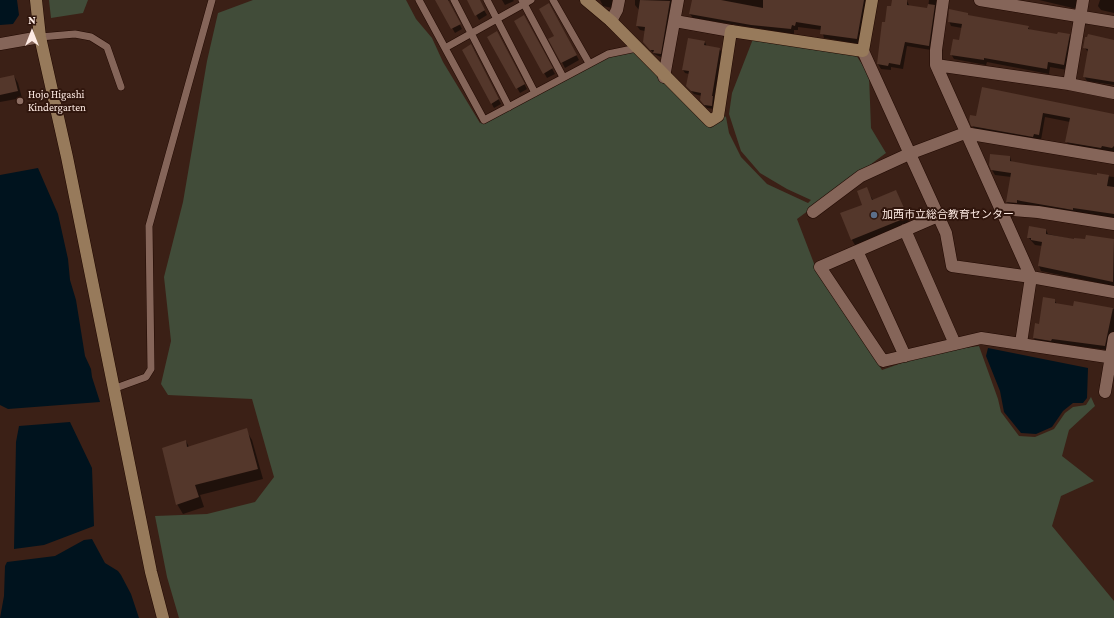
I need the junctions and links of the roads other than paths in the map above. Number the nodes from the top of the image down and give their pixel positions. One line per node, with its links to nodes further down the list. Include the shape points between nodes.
1 (36, 0): 22 (street)
2 (212, 0): 52 (lane, via 149,226 151,369 146,377)
3 (419, 0): 24 (lane)
4 (454, 0): 21 (lane)
5 (487, 0): 16 (lane)
6 (553, 0): 27 (lane)
7 (586, 0): 17 (street)
8 (619, 0): 17 (street)
9 (678, 0): 18 (street)
10 (872, 0): 26 (street)
11 (943, 0): 28 (street)
12 (980, 0): 15 (street)
13 (1084, 0): 15 (street)
14 (526, 1): 16 (lane); 30 (lane)
15 (1081, 16): 19 (street); 31 (street)
16 (497, 18): 21 (lane); 33 (lane)
17 (611, 21): 25 (street)
18 (674, 21): 20 (street); 29 (street)
19 (1114, 22)
20 (731, 31): 26 (street); 29 (street, via 718,116 710,121)
21 (472, 33): 24 (lane); 35 (lane)
22 (40, 37): 23 (street); 32 (lane, via 70,34 91,37 106,47); 52 (street, via 67,157)
23 (0, 44)
24 (445, 48): 35 (lane, via 484,120)
25 (637, 48): 27 (lane, via 608,54); 29 (street)
26 (863, 51): 37 (street)
27 (589, 64): 30 (lane)
28 (936, 66): 31 (street); 36 (street)
29 (664, 77)
30 (563, 78): 33 (lane)
31 (1069, 84): 34 (street)
32 (121, 87)
33 (535, 93): 35 (lane)
34 (1114, 93)
35 (509, 107)
36 (965, 132): 37 (street); 38 (street); 39 (street)
37 (909, 154): 40 (street, via 861,176); 41 (street)
38 (1114, 158)
39 (1000, 209): 42 (street); 45 (street)
40 (813, 212)
41 (938, 216): 43 (street); 45 (street, via 946,233 952,266)
42 (1114, 224)
43 (905, 230): 44 (street); 48 (street)
44 (857, 251): 50 (street); 50 (street, via 820,267 883,361)
45 (1031, 277): 46 (street); 49 (street)
46 (1114, 292)
47 (1114, 338): 51 (street)
48 (955, 344): 49 (street, via 981,338); 50 (street)
49 (1021, 344): 51 (street)
50 (905, 356)
51 (1112, 357): 53 (street)
52 (113, 389): 54 (street)
53 (1105, 392)
54 (163, 618)

